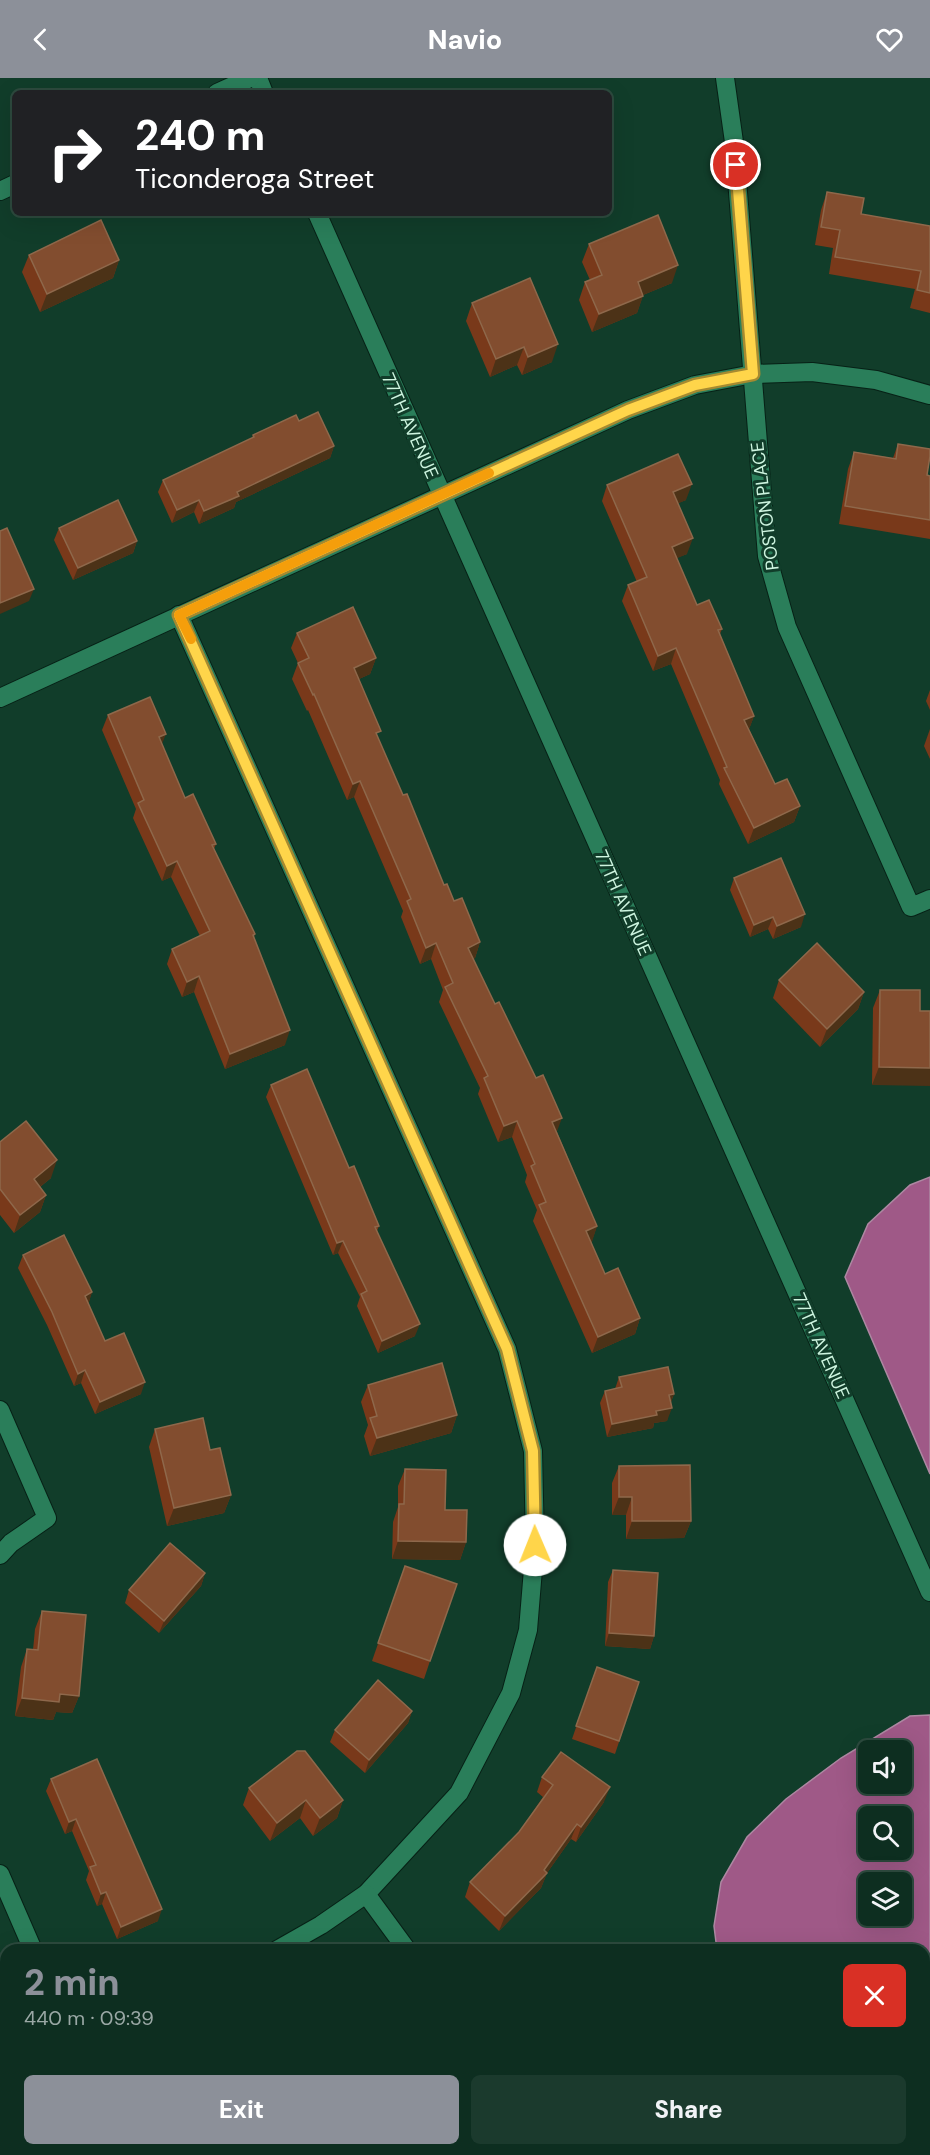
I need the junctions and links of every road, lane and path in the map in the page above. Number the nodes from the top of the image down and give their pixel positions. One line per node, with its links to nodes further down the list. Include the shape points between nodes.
1 (250, 78): 3 (street)
2 (724, 78): 5 (street, POSTON PLACE, via 734,142)
3 (224, 90)
4 (318, 216): 7 (street, 77TH AVENUE)
5 (753, 374): 6 (street, via 812,372 876,380); 7 (street, via 695,385 628,410); 10 (street, POSTON PLACE, via 767,556 787,627 911,907)
6 (930, 395)
7 (441, 495): 8 (street); 13 (street, 77TH AVENUE)
8 (179, 615): 9 (street); 15 (street, via 507,1349 533,1451 535,1545 528,1630 511,1693 459,1793)
9 (0, 698)
10 (930, 899)
11 (0, 1410): 12 (street, via 46,1518)
12 (0, 1555)
13 (930, 1592)
14 (0, 1874): 16 (street)
15 (366, 1894): 17 (street); 18 (street)
16 (30, 1944)
17 (287, 1944)
18 (403, 1944)

